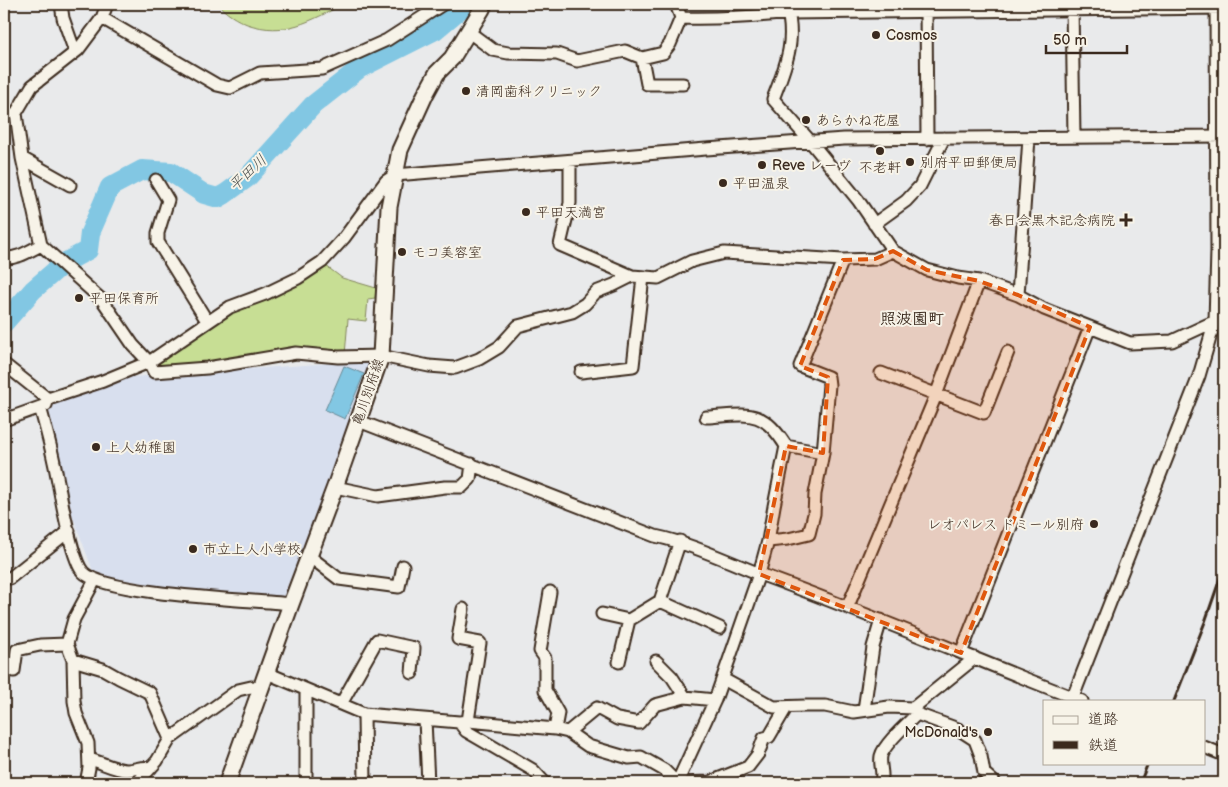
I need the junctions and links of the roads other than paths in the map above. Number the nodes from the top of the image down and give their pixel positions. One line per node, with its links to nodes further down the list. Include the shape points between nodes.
1 (61, 4): 13 (street)
2 (107, 4): 10 (street)
3 (443, 4): 10 (street, via 387,40 322,69 260,73 230,88 217,85)
4 (484, 4): 12 (main road, 亀川別府線)
5 (676, 4): 11 (street)
6 (926, 7): 7 (street); 9 (street); 20 (street)
7 (1072, 7): 8 (street); 17 (street)
8 (1219, 7): 16 (street)
9 (787, 8): 11 (street, via 741,18); 21 (street, via 791,32 788,59 773,99)
10 (102, 18): 13 (street)
11 (681, 18): 14 (street, via 663,53)
12 (469, 32): 14 (street, via 493,50 508,53 558,54 577,61 625,52); 24 (main road, 亀川別府線, via 424,95 400,150)
13 (75, 52): 22 (street, via 32,86 21,104 16,114)
14 (642, 58): 15 (street, via 647,84)
15 (682, 84)
16 (1220, 136): 17 (street); 35 (street, via 1217,251)
17 (1074, 137): 19 (street)
18 (944, 138): 19 (street); 20 (street); 27 (street, via 920,186 906,201)
19 (1029, 138): 34 (street)
20 (927, 139): 21 (street)
21 (810, 141): 23 (street); 27 (street)
22 (22, 158): 26 (street); 28 (street)
23 (570, 161): 24 (street); 32 (street, via 570,203 560,245)
24 (395, 175): 36 (street, via 386,181 322,262 298,278 230,307); 39 (main road, 亀川別府線, via 389,207)
25 (156, 180): 36 (street, via 168,200 158,242)
26 (70, 185)
27 (874, 224): 29 (street)
28 (41, 245): 30 (street, via 21,256); 40 (street, via 103,301)
29 (893, 251): 31 (street, via 875,259); 33 (street, via 927,270)
30 (4, 258)
31 (843, 260): 32 (street, via 724,253 692,261 658,278); 50 (street, via 800,366 828,377)
32 (638, 276): 39 (street, via 596,292 572,312 518,326 499,348 456,368); 42 (street, via 633,366)
33 (979, 281): 34 (street); 44 (street)
34 (1018, 294): 37 (street, via 1044,309)
35 (1220, 319): 37 (street, via 1172,341 1130,343); 83 (street)
36 (207, 321): 40 (street)
37 (1090, 327): 71 (street)
38 (1008, 352): 44 (street, via 984,413)
39 (381, 356): 40 (street, via 338,357 296,353 207,368 154,372); 48 (main road, 亀川別府線)
40 (149, 362): 45 (street)
41 (4, 364): 45 (street)
42 (581, 372)
43 (881, 373): 44 (street)
44 (936, 395): 64 (street)
45 (44, 403): 47 (street); 53 (street)
46 (706, 417): 49 (street, via 750,415 767,421)
47 (4, 420)
48 (359, 421): 51 (street); 52 (main road, 亀川別府線)
49 (786, 446): 50 (street); 55 (street)
50 (823, 453): 55 (street, via 809,534)
51 (472, 464): 52 (street, via 470,479 462,486 378,496); 54 (street, via 655,536)
52 (335, 487): 56 (main road, 亀川別府線)
53 (69, 531): 59 (street, via 10,578); 60 (street, via 82,571)
54 (680, 541): 58 (street); 62 (street)
55 (768, 541): 58 (street)
56 (309, 556): 57 (street, via 339,579 399,587); 63 (main road, 亀川別府線)
57 (403, 566)
58 (759, 574): 64 (street); 79 (street)
59 (4, 578)
60 (95, 580): 63 (street, via 170,594); 70 (street, via 74,619)
61 (550, 592): 92 (street, via 540,651 545,658 544,690 558,714)
62 (660, 601): 67 (street); 69 (street)
63 (291, 604): 77 (main road, 亀川別府線)
64 (848, 606): 68 (street)
65 (463, 609): 91 (street, via 458,639 480,643)
66 (602, 614): 67 (street)
67 (629, 620): 75 (street)
68 (881, 620): 71 (street); 87 (street, via 873,647)
69 (720, 628)
70 (67, 644): 73 (street); 76 (street, via 17,650 14,671)
71 (961, 653): 72 (street)
72 (975, 658): 83 (street); 88 (street)
73 (73, 660): 94 (street, via 103,669 150,693); 97 (street, via 74,701 88,743)
74 (656, 661): 82 (street)
75 (619, 662)
76 (4, 670)
77 (267, 673): 80 (main road, 亀川別府線); 81 (street)
78 (412, 673): 85 (street, via 414,648 377,640)
79 (723, 680): 84 (street); 86 (street, via 774,707)
80 (261, 688): 94 (street, via 238,690); 101 (main road, 亀川別府線)
81 (306, 690): 85 (street); 102 (street)
82 (685, 697): 84 (street); 93 (street, via 654,705 639,723 617,719 597,708)
83 (1078, 699)
84 (715, 700): 106 (street)
85 (341, 704): 89 (street)
86 (786, 708): 87 (street, via 825,706 854,712); 106 (street, via 748,767 710,782)
87 (864, 710): 88 (street, via 890,707)
88 (915, 711): 107 (street, via 881,756 883,779); 108 (street, via 958,729 975,740 984,773)
89 (364, 714): 90 (street); 103 (street)
90 (425, 720): 91 (street); 104 (street)
91 (463, 722): 92 (street); 105 (street, via 466,731 533,770)
92 (555, 729): 93 (street)
93 (568, 732): 106 (street, via 588,746 629,758 641,756 664,770)
94 (170, 739): 98 (street)
95 (1206, 748): 96 (street)
96 (1224, 755)
97 (89, 760): 98 (street, via 129,770 141,766); 99 (street)
98 (150, 768): 100 (street)
99 (86, 783)
100 (137, 783)
101 (227, 783)
102 (306, 783)
103 (365, 783)
104 (428, 783)
105 (545, 783)
106 (677, 783)
107 (880, 783)
108 (995, 783)

